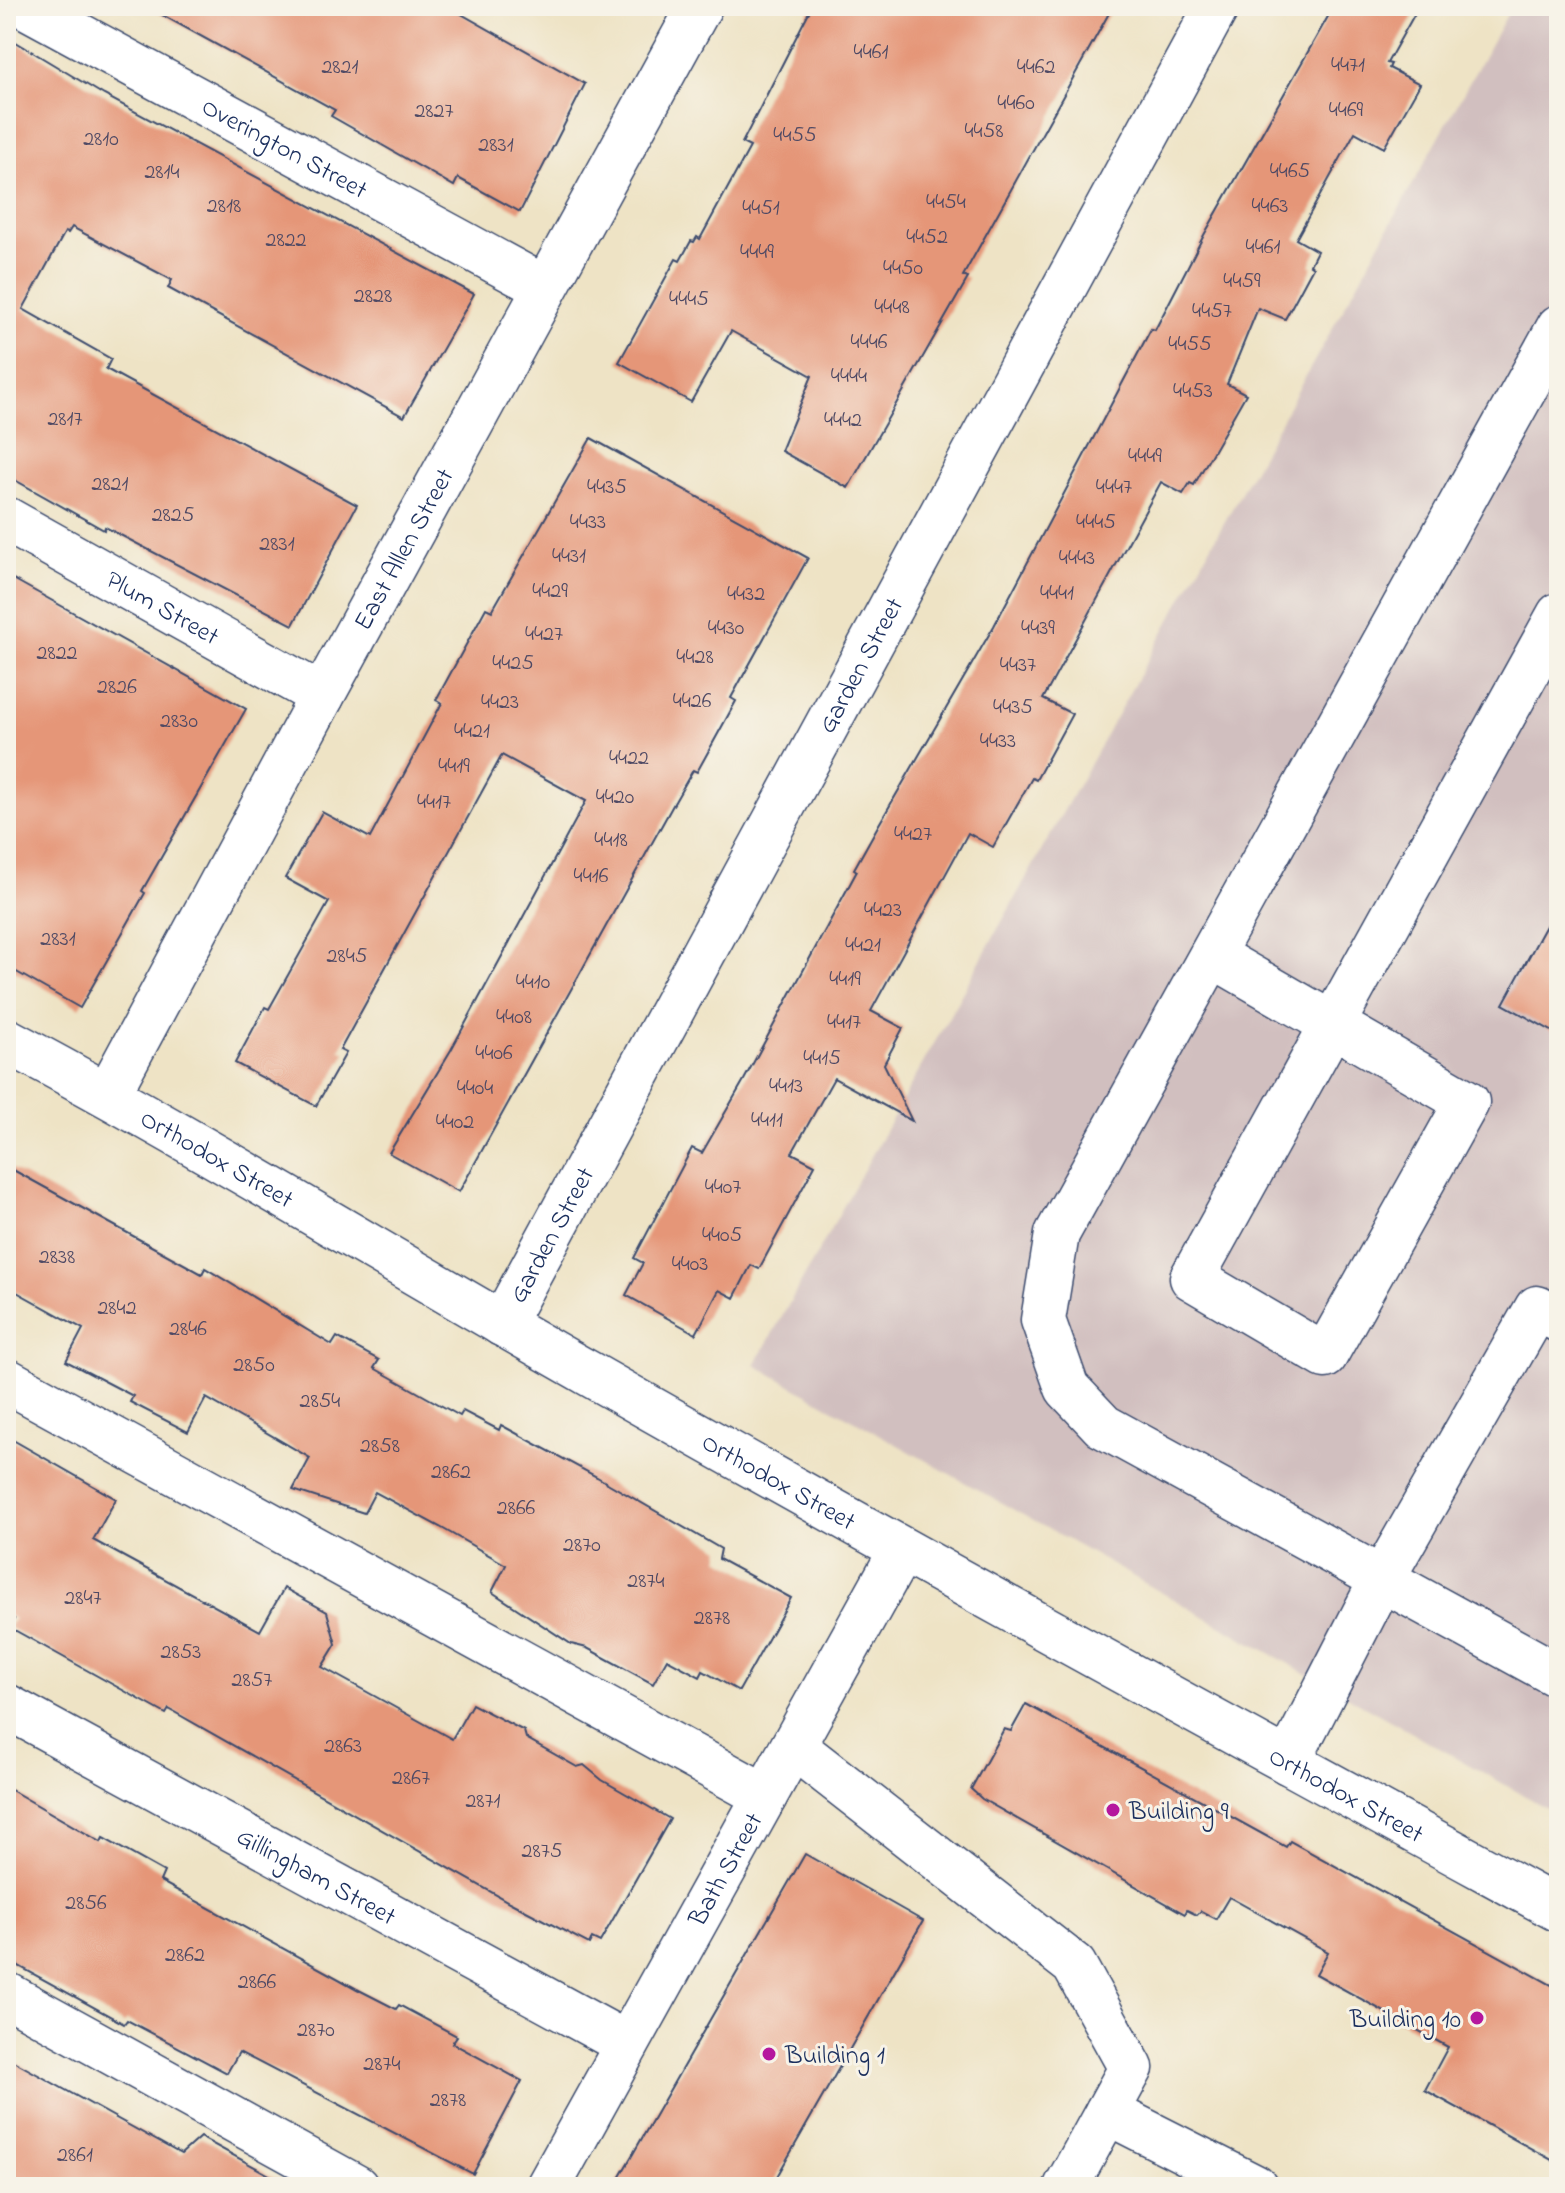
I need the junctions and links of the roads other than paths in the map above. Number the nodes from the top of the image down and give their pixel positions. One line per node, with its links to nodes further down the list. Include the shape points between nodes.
1 (25, 6): 4 (street, Overington Street)
2 (700, 6): 4 (street, East Allen Street)
3 (1217, 6): 14 (street, Garden Street)
4 (545, 288): 8 (street, East Allen Street)
5 (1559, 327): 9 (street)
6 (6, 519): 8 (street, Plum Street)
7 (1559, 615): 10 (street)
8 (322, 696): 12 (street, East Allen Street)
9 (1212, 955): 10 (street); 17 (street, via 1057,1234 1043,1320 1067,1388 1103,1426)
10 (1332, 1024): 10 (street, via 1467,1102 1325,1356 1192,1278)
11 (6, 1040): 12 (street, Orthodox Street)
12 (108, 1094): 14 (street, Orthodox Street)
13 (1559, 1320): 17 (street, via 1537,1308)
14 (502, 1324): 16 (street, Orthodox Street)
15 (6, 1380): 22 (street)
16 (901, 1551): 20 (street, Bath Street); 21 (street, Orthodox Street)
17 (1382, 1579): 18 (street); 21 (street)
18 (1559, 1676)
19 (6, 1706): 25 (street, Gillingham Street)
20 (793, 1746): 22 (street, Bath Street); 26 (street, via 1074,1965 1131,2068)
21 (1288, 1762): 23 (street, Orthodox Street)
22 (765, 1796): 25 (street, Bath Street)
23 (1559, 1910)
24 (6, 1994): 27 (street)
25 (627, 2044): 28 (street, Bath Street)
26 (1107, 2112): 29 (street); 30 (street)
27 (356, 2187)
28 (548, 2187)
29 (1066, 2187)
30 (1255, 2187)

